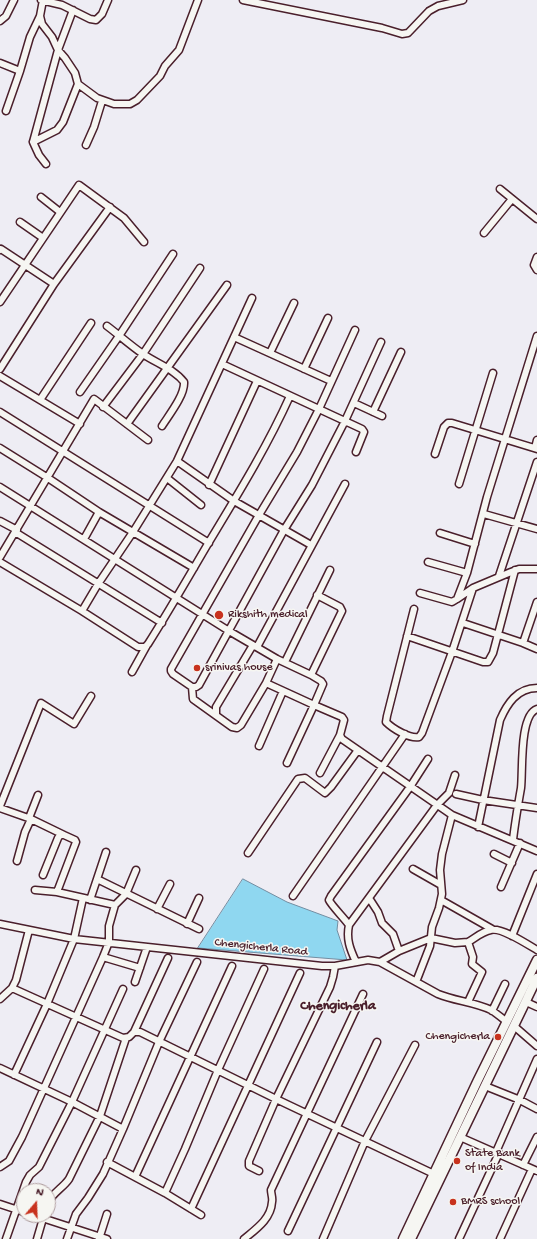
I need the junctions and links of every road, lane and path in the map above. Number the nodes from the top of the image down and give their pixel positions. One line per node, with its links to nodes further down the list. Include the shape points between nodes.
1 (14, 0): 9 (street, via 6,16)
2 (42, 0): 7 (street); 8 (street)
3 (108, 0): 7 (street, via 102,14 96,20)
4 (198, 0): 14 (street, via 179,50 170,58 150,87 130,104)
5 (243, 0): 6 (street, via 402,34 408,33 429,11)
6 (463, 0)
7 (73, 10): 10 (street)
8 (40, 16): 10 (street); 12 (street, via 30,37)
9 (0, 21)
10 (58, 50): 13 (street, via 75,73); 16 (street)
11 (0, 63): 12 (street)
12 (20, 71): 15 (street)
13 (78, 84): 14 (street); 16 (street, via 63,122 57,130)
14 (102, 101): 17 (street)
15 (6, 111)
16 (33, 142): 18 (street)
17 (86, 145)
18 (46, 164)
19 (500, 189): 21 (street)
20 (41, 197): 23 (street)
21 (512, 199): 24 (street); 26 (street)
22 (110, 207): 23 (street, via 80,185); 28 (street, via 124,218); 35 (street)
23 (60, 212): 27 (street)
24 (537, 219)
25 (20, 222): 27 (street)
26 (484, 233)
27 (42, 238): 32 (street)
28 (144, 242)
29 (0, 250): 32 (street)
30 (173, 254): 44 (street)
31 (537, 257): 34 (street, via 534,265)
32 (25, 265): 35 (street); 38 (street)
33 (200, 268): 51 (street)
34 (537, 270)
35 (54, 284): 54 (street)
36 (227, 285): 53 (street)
37 (252, 298): 46 (street)
38 (0, 302)
39 (294, 303): 50 (street)
40 (328, 318): 55 (street)
41 (91, 323): 62 (street)
42 (107, 326): 44 (street)
43 (355, 330): 59 (street)
44 (120, 336): 51 (street); 60 (street)
45 (537, 336): 48 (street)
46 (234, 337): 50 (street); 52 (street)
47 (381, 342): 63 (street)
48 (535, 348): 74 (street)
49 (400, 352): 67 (street)
50 (270, 353): 55 (street)
51 (143, 354): 53 (street); 64 (street)
52 (222, 364): 58 (street); 82 (street)
53 (166, 368): 71 (street); 72 (street, via 185,385)
54 (0, 369)
55 (304, 369): 59 (street)
56 (493, 373): 73 (street)
57 (0, 376): 62 (street)
58 (257, 381): 61 (street); 88 (street)
59 (331, 381): 65 (street)
60 (80, 392)
61 (290, 396): 65 (street); 90 (street, via 270,439)
62 (40, 400): 70 (street)
63 (354, 403): 67 (street); 69 (street)
64 (103, 407): 70 (street, via 94,399); 71 (street)
65 (319, 409): 69 (street); 96 (street)
66 (0, 412): 79 (street)
67 (372, 412): 68 (street)
68 (382, 416)
69 (346, 421): 80 (street, via 363,430); 100 (street, via 312,485)
70 (80, 424): 79 (street)
71 (127, 424): 75 (street)
72 (162, 426)
73 (476, 430): 74 (street); 81 (street, via 452,423 446,425); 87 (street)
74 (505, 439): 78 (street); 95 (street)
75 (148, 440)
76 (537, 440): 78 (street)
77 (0, 448): 84 (street)
78 (536, 448)
79 (63, 451): 84 (street); 91 (street)
80 (356, 452)
81 (435, 454)
82 (177, 461): 85 (street); 88 (street)
83 (537, 462): 98 (street)
84 (48, 478): 93 (street); 94 (street)
85 (167, 478): 91 (street); 92 (street)
86 (345, 484): 107 (street)
87 (459, 484)
88 (209, 485): 90 (street)
89 (0, 486): 93 (street)
90 (234, 501): 96 (street); 105 (street)
91 (150, 505): 102 (street); 105 (street)
92 (201, 505)
93 (30, 507): 101 (street); 104 (street)
94 (99, 512): 102 (street); 104 (street)
95 (484, 514): 98 (street); 106 (street)
96 (259, 516): 100 (street); 127 (street)
97 (0, 521): 101 (street)
98 (517, 523): 99 (street); 117 (street)
99 (537, 529)
100 (284, 530): 107 (street); 130 (street)
101 (16, 531): 108 (street); 118 (street)
102 (133, 532): 109 (street); 112 (street)
103 (440, 533): 106 (street)
104 (84, 539): 109 (street)
105 (209, 542): 112 (street)
106 (475, 544): 116 (street)
107 (311, 545): 135 (street)
108 (0, 557)
109 (116, 559): 118 (street); 122 (street)
110 (0, 562): 126 (street)
111 (428, 562): 116 (street)
112 (194, 568): 122 (street)
113 (537, 569): 115 (street)
114 (330, 570): 121 (street)
115 (515, 570): 117 (street); 131 (street)
116 (467, 573): 123 (street)
117 (499, 576): 119 (street)
118 (98, 584): 126 (street); 128 (street)
119 (473, 588): 123 (street); 129 (street)
120 (420, 593): 123 (street, via 452,602)
121 (317, 595): 139 (street); 141 (street, via 340,607 342,611)
122 (177, 598): 127 (street); 128 (street)
123 (457, 599)
124 (537, 602): 133 (street)
125 (414, 609): 132 (street)
126 (82, 611): 134 (street, via 138,647)
127 (203, 614): 130 (street); 143 (street, via 171,671)
128 (162, 623): 134 (street)
129 (463, 623): 131 (street); 137 (street)
130 (229, 631): 135 (street); 143 (street, via 198,685)
131 (498, 634): 133 (street); 137 (street, via 493,654 488,662)
132 (407, 636): 137 (street); 150 (street, via 386,716 389,726)
133 (524, 643): 136 (street)
134 (147, 645): 140 (street)
135 (255, 646): 138 (street); 149 (street, via 216,707)
136 (537, 649)
137 (452, 652): 150 (street, via 422,733 415,738)
138 (277, 659): 139 (street); 142 (street)
139 (285, 662): 141 (street)
140 (132, 672)
141 (311, 675): 147 (street, via 323,684)
142 (266, 683): 145 (street); 149 (street, via 237,728)
143 (192, 687): 149 (street, via 193,699)
144 (537, 688): 162 (street, via 522,691 506,707 500,720)
145 (283, 691): 147 (street); 152 (street)
146 (90, 696): 165 (street, via 74,724 41,703)
147 (314, 705): 151 (street, via 342,717 344,722); 155 (street)
148 (537, 709): 163 (street, via 530,715 525,732 521,788)
149 (216, 715)
150 (405, 734): 156 (street)
151 (340, 735): 153 (street); 157 (street)
152 (259, 746)
153 (358, 750): 156 (street); 175 (street, via 325,792 305,778 298,779)
154 (428, 759): 159 (street)
155 (287, 763)
156 (382, 768): 159 (street); 190 (street)
157 (320, 773)
158 (456, 775): 164 (street, via 449,793)
159 (410, 787): 164 (street); 200 (street, via 331,896 330,903)
160 (38, 794): 168 (street)
161 (456, 794): 162 (street)
162 (483, 800): 163 (street); 169 (street)
163 (517, 804): 166 (street); 171 (street)
164 (437, 805): 167 (street); 193 (street)
165 (0, 807): 168 (street)
166 (537, 808)
167 (452, 816): 169 (street); 185 (street, via 442,854)
168 (30, 819): 170 (street); 177 (street)
169 (478, 827): 171 (street)
170 (64, 835): 182 (street, via 58,838); 188 (street, via 76,842)
171 (513, 840): 172 (street)
172 (520, 843): 173 (street); 178 (street)
173 (537, 851)
174 (106, 852): 183 (street)
175 (248, 853)
176 (494, 854): 178 (street)
177 (17, 861)
178 (512, 863): 186 (street)
179 (136, 870): 189 (street)
180 (413, 870): 185 (street)
181 (537, 874): 204 (street)
182 (43, 875)
183 (97, 879): 189 (street); 194 (street)
184 (170, 884): 197 (street)
185 (441, 885): 195 (street)
186 (501, 887)
187 (35, 890): 188 (street)
188 (57, 892): 191 (street)
189 (126, 894): 196 (street); 197 (street)
190 (293, 896)
191 (82, 898): 194 (street); 206 (street)
192 (199, 898): 199 (street)
193 (369, 898): 200 (street); 211 (street, via 382,923 393,934)
194 (90, 900): 196 (street)
195 (440, 900): 202 (street); 205 (street)
196 (115, 905): 207 (street)
197 (157, 909): 199 (street)
198 (0, 924): 203 (street, Chengicherla Road)
199 (188, 924): 201 (street)
200 (349, 925): 216 (street, via 347,939)
201 (199, 929)
202 (492, 929): 204 (street); 208 (street)
203 (29, 930): 206 (street, Chengicherla Road); 227 (street)
204 (512, 936): 210 (street)
205 (431, 938): 208 (street, via 455,943); 211 (street); 225 (street)
206 (74, 939): 207 (street, Chengicherla Road); 233 (street)
207 (108, 942): 209 (street, Chengicherla Road); 212 (street)
208 (468, 942): 231 (street, via 473,957 472,964 482,972)
209 (147, 947): 219 (street, Chengicherla Road); 220 (street)
210 (537, 950)
211 (398, 951): 217 (street)
212 (103, 957): 220 (street); 236 (street)
213 (168, 958): 239 (street)
214 (537, 960): 237 (street)
215 (198, 962): 241 (street)
216 (356, 962): 217 (street, Chengicherla Road); 219 (street, Chengicherla Road)
217 (380, 962): 225 (street, Chengicherla Road)
218 (232, 966): 245 (street)
219 (335, 966): 253 (street, via 330,987)
220 (140, 968): 224 (street)
221 (264, 969): 248 (street)
222 (300, 974): 250 (street)
223 (537, 978): 232 (street)
224 (135, 982)
225 (416, 982): 231 (street, Chengicherla Road, via 448,998)
226 (506, 984): 235 (street)
227 (12, 988): 230 (street); 233 (street)
228 (123, 989): 238 (street)
229 (363, 994): 258 (street)
230 (0, 999)
231 (468, 1002): 235 (street, Chengicherla Road)
232 (526, 1002): 234 (street); 237 (street)
233 (47, 1004): 236 (street); 249 (street)
234 (537, 1007)
235 (492, 1011): 237 (street, Chengicherla Road)
236 (77, 1017): 238 (street); 252 (street)
237 (510, 1024): 244 (street, Chengicherla Road); 251 (street); 256 (street)
238 (105, 1030): 240 (street); 255 (street)
239 (134, 1032): 240 (street); 241 (street, via 140,1032)
240 (126, 1038): 259 (street)
241 (159, 1042): 245 (street); 261 (street)
242 (377, 1042): 260 (street)
243 (415, 1045): 264 (street)
244 (537, 1046)
245 (190, 1057): 248 (street); 271 (street)
246 (537, 1060): 254 (street)
247 (0, 1068): 249 (street)
248 (218, 1070): 250 (street); 275 (street)
249 (14, 1075): 252 (street)
250 (248, 1085): 253 (street); 277 (street)
251 (484, 1086): 254 (street); 256 (street)
252 (42, 1089): 255 (street); 268 (street, via 9,1161)
253 (276, 1099): 258 (street); 270 (street, via 248,1164)
254 (520, 1100): 257 (street); 265 (street)
255 (72, 1102): 259 (street); 273 (street, via 39,1167)
256 (470, 1106): 262 (street); 272 (street)
257 (537, 1109)
258 (307, 1114): 260 (street); 290 (street, via 271,1190 272,1203 269,1215)
259 (100, 1116): 261 (street); 274 (street, via 69,1179)
260 (335, 1128): 264 (street); 284 (street)
261 (123, 1129): 266 (street)
262 (460, 1137): 265 (street); 272 (street)
263 (537, 1137): 267 (street)
264 (365, 1141): 272 (street); 291 (street)
265 (497, 1152): 267 (street); 293 (street)
266 (107, 1162): 271 (street); 283 (street, via 103,1174 76,1214)
267 (523, 1165): 269 (street)
268 (0, 1167)
269 (534, 1170): 294 (street)
270 (259, 1171)
271 (134, 1176): 275 (street)
272 (437, 1176): 292 (street)
273 (26, 1183)
274 (56, 1193)
275 (165, 1193): 277 (street)
276 (0, 1204): 278 (street)
277 (191, 1209): 280 (street)
278 (16, 1210): 286 (street)
279 (107, 1214): 285 (street)
280 (201, 1215)
281 (56, 1222): 283 (street)
282 (41, 1223): 287 (street)
283 (71, 1227): 285 (street); 288 (street)
284 (288, 1231)
285 (100, 1238): 289 (street)
286 (6, 1239)
287 (36, 1239)
288 (67, 1239)
289 (107, 1239)
290 (244, 1239)
291 (323, 1239)
292 (406, 1239)
293 (459, 1239)
294 (500, 1239)

